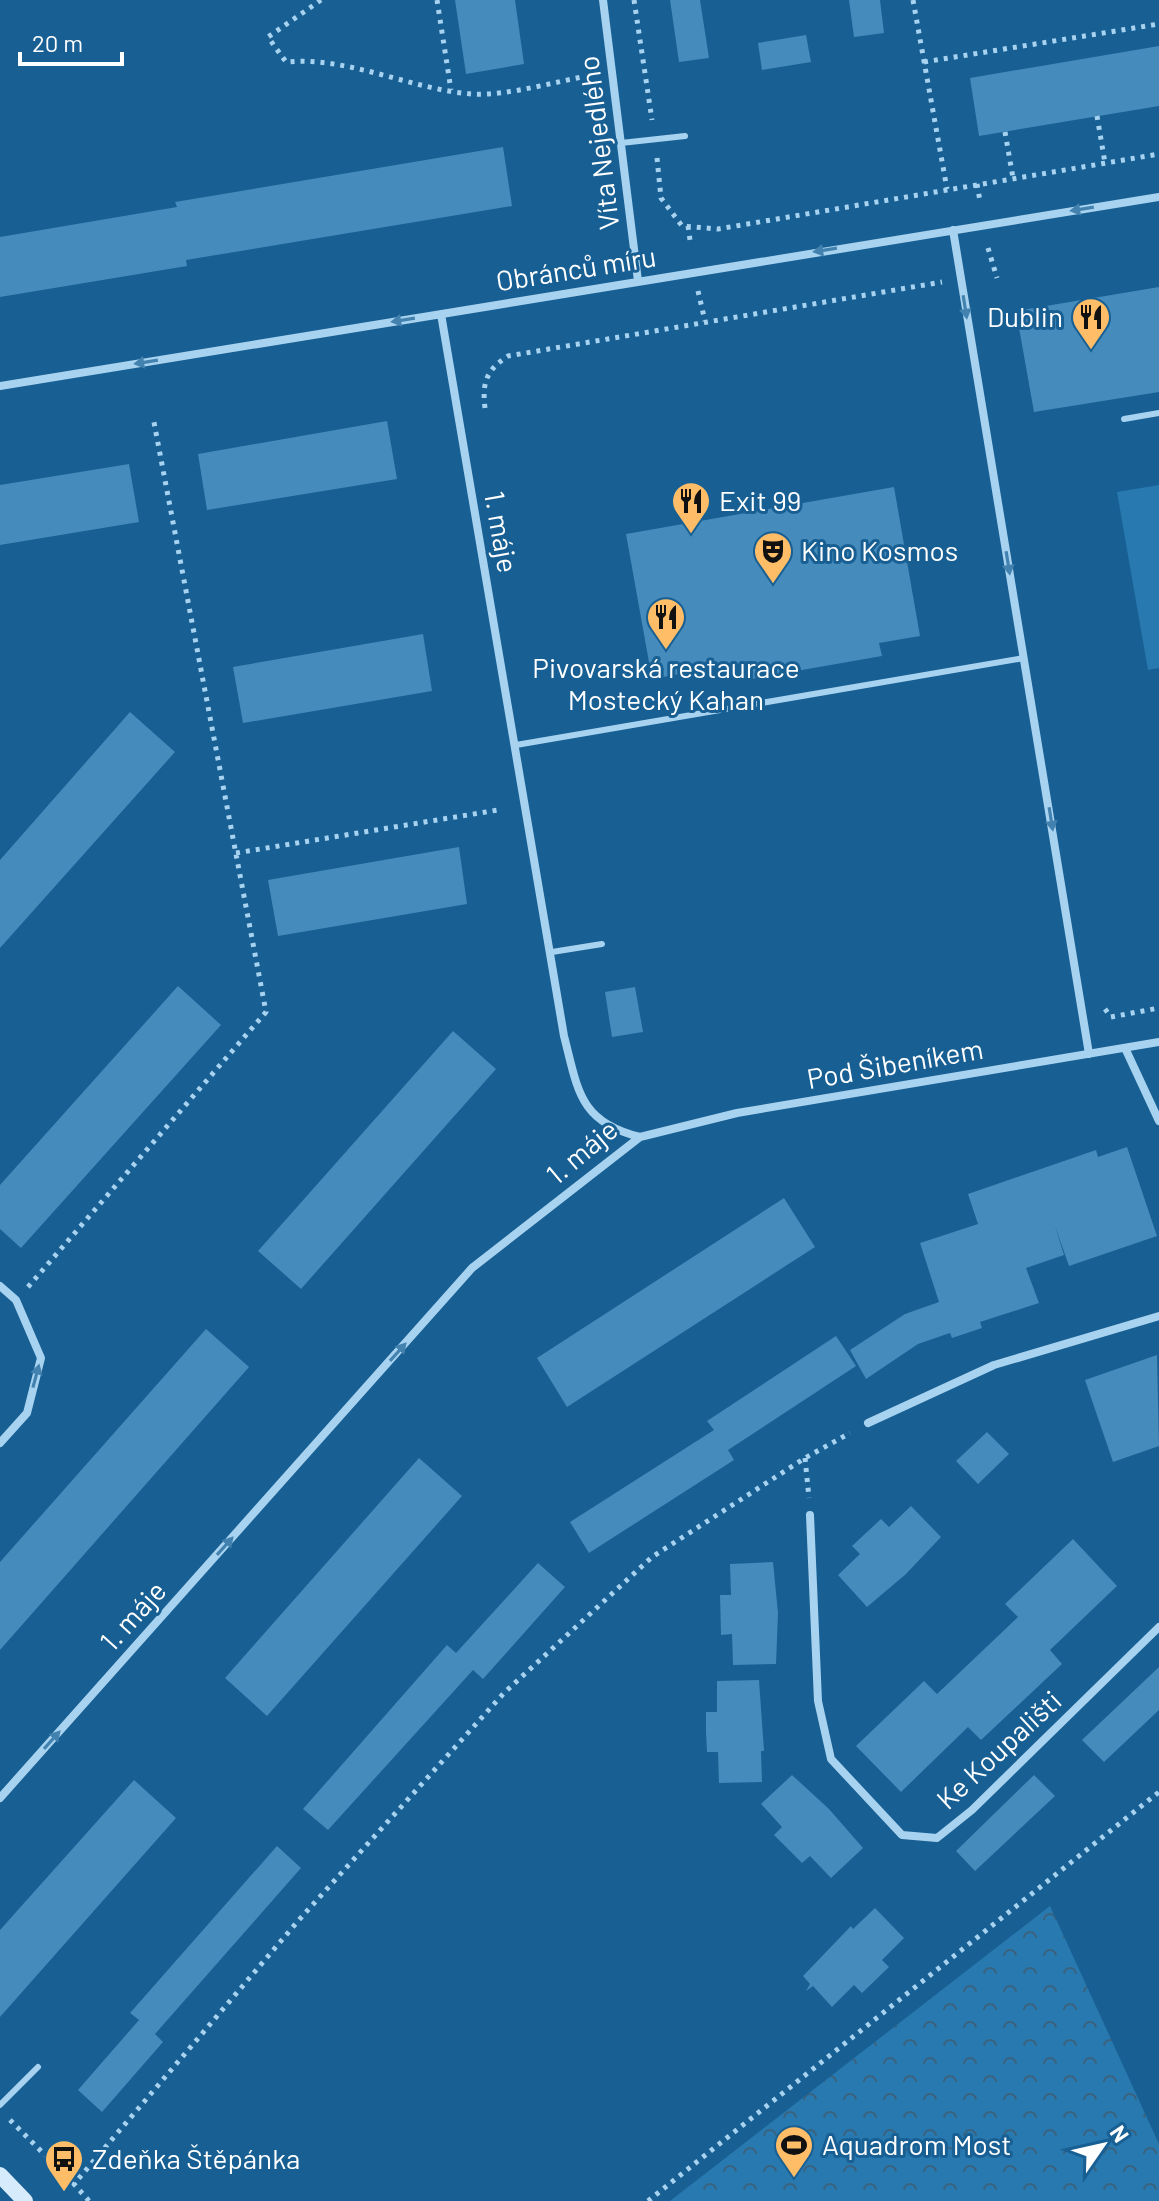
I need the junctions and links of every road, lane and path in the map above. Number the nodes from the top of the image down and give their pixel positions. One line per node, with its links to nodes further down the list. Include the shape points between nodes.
1 (321, 0): 9 (path, via 268,37 286,62 302,60)
2 (437, 0): 9 (path)
3 (603, 0): 8 (street, Víta Nejedlého)
4 (634, 0): 13 (path)
5 (913, 0): 7 (path)
6 (1159, 24): 7 (path)
7 (924, 62): 19 (path)
8 (614, 71): 9 (path, via 474,94); 14 (street, Víta Nejedlého)
9 (451, 90)
10 (1097, 116): 16 (path)
11 (1005, 132): 17 (path)
12 (685, 136): 13 (lane)
13 (654, 138): 14 (lane); 20 (path)
14 (621, 143): 29 (street, Víta Nejedlého)
15 (1159, 154): 16 (path)
16 (1105, 163): 17 (path)
17 (1013, 178): 18 (path)
18 (977, 184): 19 (path); 23 (path)
19 (947, 189): 24 (path, via 718,229)
20 (661, 194): 21 (path); 24 (path, via 682,226)
21 (646, 196)
22 (1159, 197): 25 (street, Obránců míru, one-way to 25)
23 (980, 201)
24 (688, 226): 26 (path)
25 (953, 230): 29 (street, Obránců míru, one-way to 29); 39 (street, one-way to 39)
26 (690, 240)
27 (988, 248): 28 (path)
28 (997, 278)
29 (638, 281): 32 (street, Obránců míru)
30 (943, 281): 33 (path)
31 (698, 290): 33 (path)
32 (441, 314): 34 (street, Obránců míru, one-way to 34); 40 (street, 1. máje)
33 (705, 321): 35 (path, via 508,356 488,373)
34 (0, 386)
35 (485, 408)
36 (1159, 413): 38 (lane)
37 (153, 417): 42 (path)
38 (1124, 419)
39 (1024, 658): 40 (lane); 45 (street, one-way to 45)
40 (516, 745): 44 (street, 1. máje)
41 (498, 810): 42 (path)
42 (236, 853): 53 (path, via 266,1012)
43 (602, 944): 44 (lane)
44 (552, 952): 51 (street, 1. máje, via 578,1089 588,1108 612,1130)
45 (1082, 1004): 46 (path, via 1098,1000 1111,1017); 49 (street)
46 (1159, 1008)
47 (1159, 1042): 48 (street, Pod Šibeníkem)
48 (1125, 1048): 49 (street, Pod Šibeníkem); 50 (street)
49 (1089, 1054): 51 (street, Pod Šibeníkem, via 737,1113)
50 (1159, 1121)
51 (640, 1137): 61 (street, 1. máje, one-way to 51, via 472,1268)
52 (0, 1286): 53 (street)
53 (16, 1300): 56 (street, one-way to 53, via 27,1413 41,1358)
54 (1159, 1316): 55 (street, via 994,1365)
55 (868, 1423): 57 (path)
56 (0, 1443)
57 (805, 1458): 58 (path); 65 (path, via 652,1557 504,1693 298,1921)
58 (810, 1515): 59 (street, Ke Koupališti, via 818,1701 831,1759 902,1835 937,1838 972,1810)
59 (1159, 1627)
60 (1159, 1792): 68 (path)
61 (0, 1798)
62 (38, 2067): 63 (lane)
63 (0, 2107): 65 (path)
64 (0, 2175): 66 (street)
65 (74, 2184): 67 (path)
66 (25, 2201)
67 (89, 2201)
68 (648, 2201)

